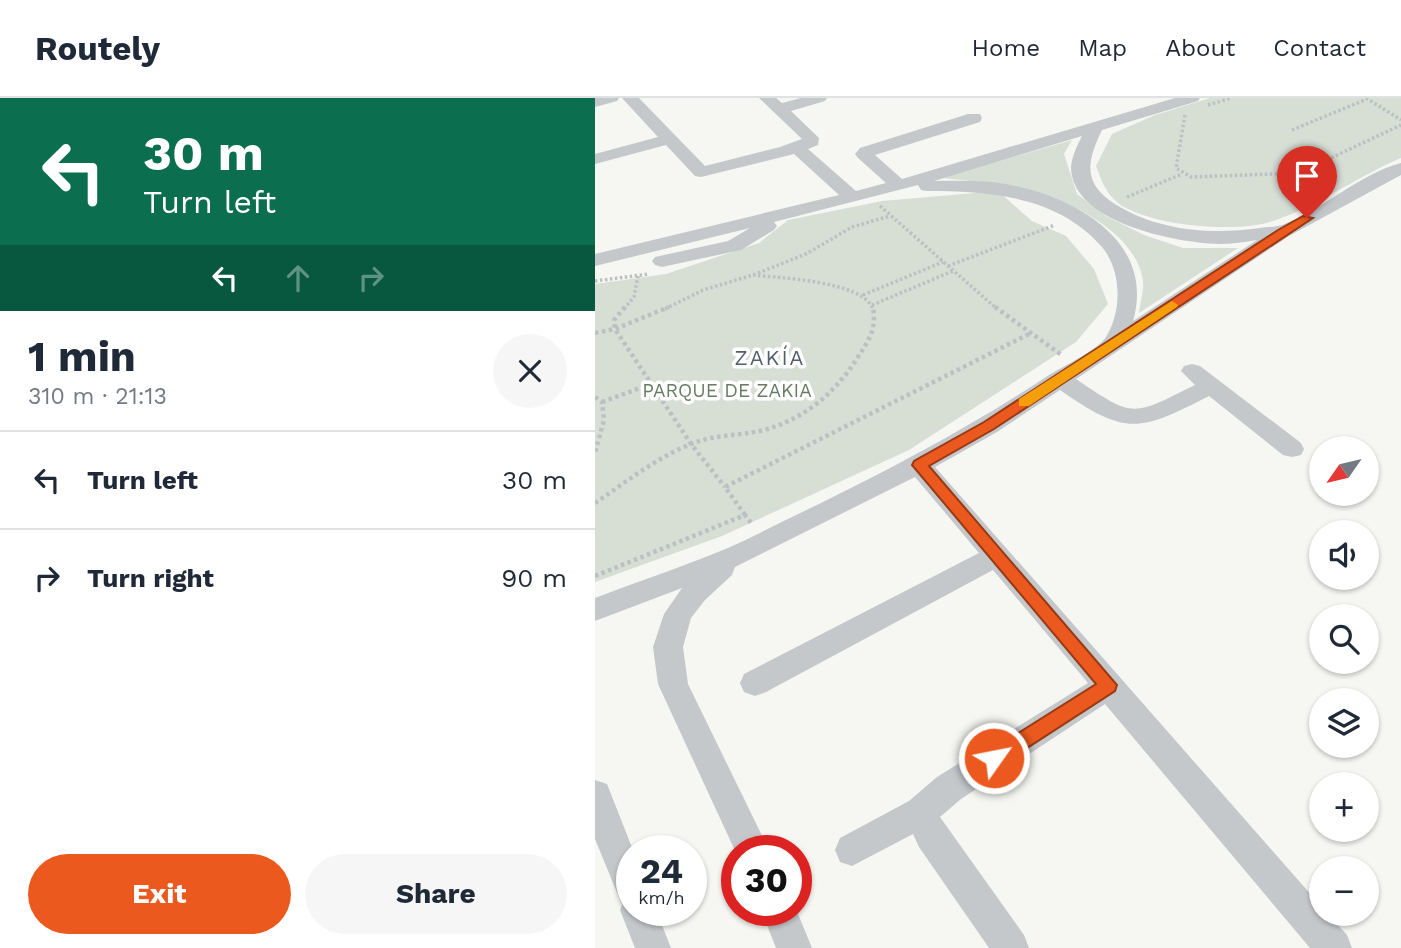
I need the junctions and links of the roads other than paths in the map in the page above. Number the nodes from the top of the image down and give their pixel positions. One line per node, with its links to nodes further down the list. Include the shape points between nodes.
1 (611, 98): 4 (street)
2 (630, 98): 10 (street)
3 (819, 98): 5 (street)
4 (595, 102)
5 (773, 104): 12 (street, via 811,138)
6 (1194, 106): 9 (street)
7 (974, 118): 8 (street)
8 (946, 127): 11 (street); 15 (street, via 864,154)
9 (1094, 129): 15 (street); 19 (street, via 1083,153 1081,173 1092,194 1107,206 1148,227 1182,234 1221,238)
10 (668, 139): 12 (street, via 701,172); 13 (street)
11 (966, 142)
12 (792, 150): 17 (street)
13 (595, 159)
14 (1401, 168): 19 (street)
15 (899, 185): 16 (street)
16 (878, 197): 17 (street); 22 (street, via 926,186 1000,188 1077,217 1117,251 1127,278 1127,309)
17 (844, 199): 18 (street)
18 (790, 212): 20 (street); 21 (street, via 734,246)
19 (1287, 230): 22 (street)
20 (595, 260)
21 (595, 273)
22 (1115, 342): 24 (street)
23 (1192, 371): 25 (street)
24 (1060, 379): 25 (street, via 1135,419); 27 (street)
25 (1211, 386): 26 (street)
26 (1292, 449)
27 (919, 465): 28 (street); 29 (street)
28 (751, 548): 30 (street); 35 (street, via 695,592 678,614 668,647 673,684)
29 (998, 555): 31 (street); 32 (street)
30 (595, 610)
31 (755, 682)
32 (1108, 685): 34 (street, via 949,788); 43 (street)
33 (595, 795): 36 (street)
34 (921, 812): 37 (street); 42 (street, via 931,836)
35 (745, 835)
36 (616, 850)
37 (852, 850)
38 (644, 926): 40 (street)
39 (785, 926): 41 (street)
40 (653, 948)
41 (794, 948)
42 (1011, 948)
43 (1334, 948)

